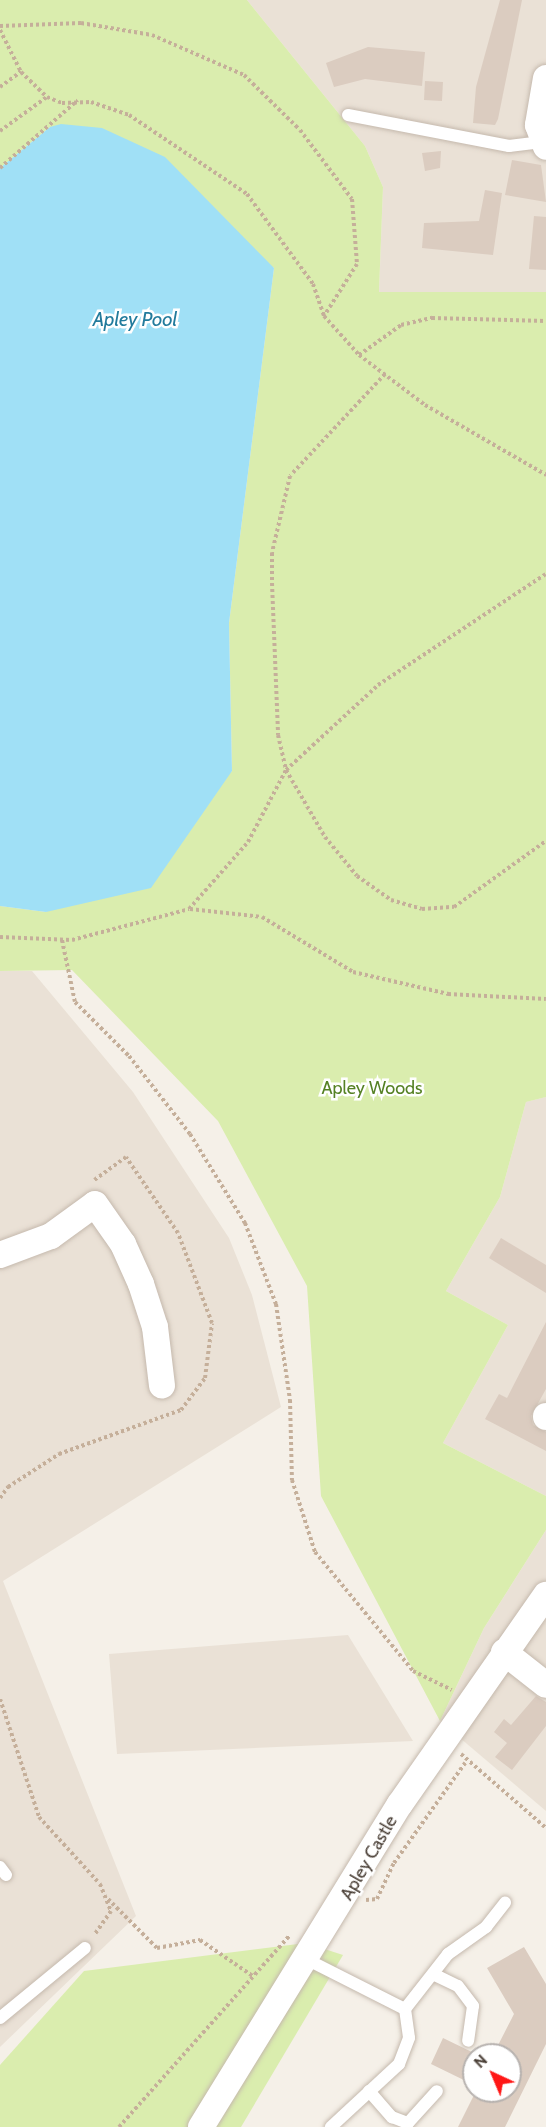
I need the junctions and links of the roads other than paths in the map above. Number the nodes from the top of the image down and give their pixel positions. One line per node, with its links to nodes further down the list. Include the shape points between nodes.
1 (546, 78): 3 (street, via 538,125)
2 (348, 115): 3 (lane, via 509,146)
3 (545, 145)
4 (0, 1256): 5 (street, via 51,1236 95,1204 127,1251 146,1298)
5 (162, 1386)
6 (546, 1595): 7 (street, Apley Castle)
7 (504, 1652): 8 (street); 11 (street, Apley Castle)
8 (546, 1685)
9 (505, 1903): 12 (lane, via 486,1927 448,1954)
10 (85, 1948): 14 (lane)
11 (306, 1959): 13 (lane); 18 (street, Apley Castle)
12 (435, 1975): 13 (lane); 15 (lane, via 458,1986 473,2006)
13 (405, 2009): 16 (lane, via 409,2038 399,2064)
14 (0, 2018)
15 (468, 2041)
16 (369, 2091): 17 (lane, via 392,2117 408,2123); 19 (lane)
17 (437, 2091)
18 (201, 2127)
19 (331, 2127)

